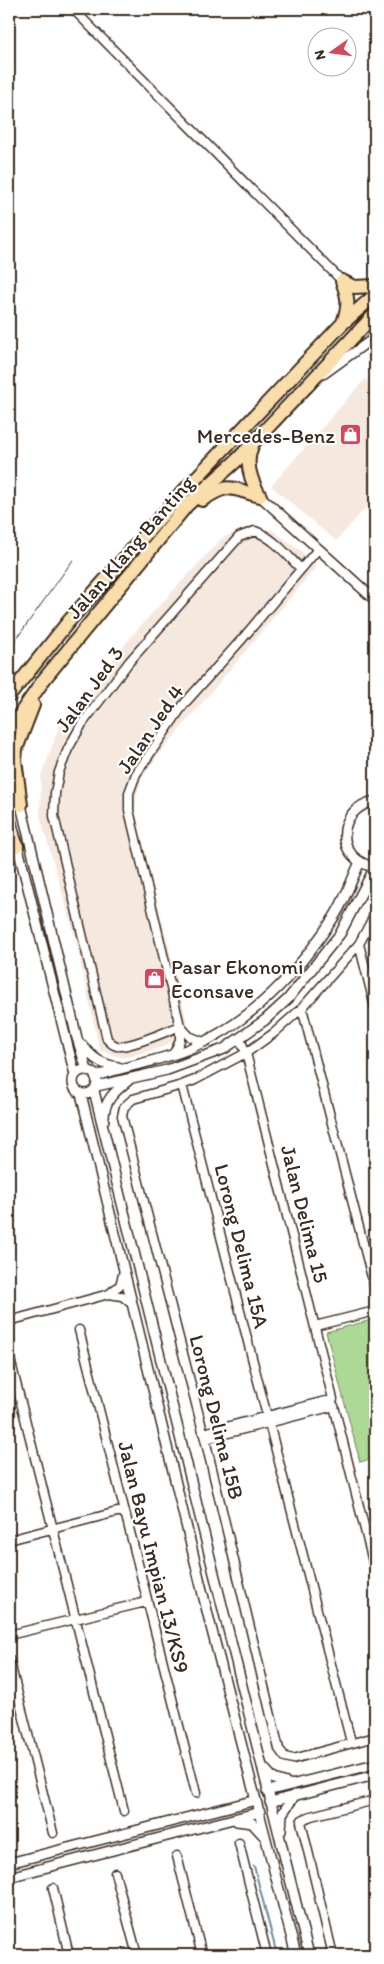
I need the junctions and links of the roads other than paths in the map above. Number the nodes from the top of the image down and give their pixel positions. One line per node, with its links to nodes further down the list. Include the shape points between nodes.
1 (73, 9): 2 (street)
2 (342, 281): 3 (highway, via 354,288); 7 (highway, via 348,306)
3 (375, 286)
4 (375, 295): 7 (highway, Jalan Klang Banting)
5 (375, 303): 6 (highway, via 368,312)
6 (372, 317): 8 (street); 10 (highway, Jalan Klang Banting)
7 (342, 323): 18 (highway, Jalan Klang Banting, via 181,494 69,621)
8 (375, 332)
9 (375, 337): 10 (street)
10 (304, 389): 11 (highway, Jalan Klang Banting)
11 (253, 444): 12 (highway, via 248,463); 13 (highway, Jalan Klang Banting)
12 (260, 496): 13 (highway, via 234,487 225,488); 14 (street)
13 (186, 505): 17 (highway, Jalan Klang Banting)
14 (318, 549): 15 (street, Jalan Jed 4); 16 (street)
15 (300, 569): 33 (street, Jalan Jed 4, via 184,704 136,774 129,793 129,810); 33 (street, Jalan Jed 3, via 263,534 256,531 239,537 123,670 74,736 59,772 54,816 108,1039 111,1044 123,1046)
16 (375, 600)
17 (46, 678): 19 (highway, Jalan Klang Banting); 22 (highway, via 16,749)
18 (9, 696)
19 (9, 730)
20 (9, 788): 22 (street)
21 (375, 801): 26 (street, via 352,813 345,830 348,848)
22 (22, 805): 35 (street)
23 (9, 812): 25 (street)
24 (9, 826): 25 (highway)
25 (17, 846): 42 (street)
26 (360, 862): 27 (street); 32 (street, via 333,919 315,943 279,988)
27 (375, 867): 36 (street, via 340,934 288,1000)
28 (375, 914): 29 (street)
29 (359, 944): 30 (street); 31 (street)
30 (375, 1007)
31 (302, 1008): 39 (street); 50 (street)
32 (239, 1020): 34 (street); 36 (street, via 237,1030)
33 (180, 1026): 37 (street, via 189,1036); 38 (street, Jalan Jed 4, via 180,1040)
34 (222, 1030): 36 (street); 37 (street)
35 (77, 1038): 40 (street, via 100,1062); 41 (street)
36 (240, 1039): 39 (street, Jalan Delima 15); 44 (street, via 224,1049 167,1070)
37 (203, 1042): 38 (street)
38 (174, 1053): 40 (street)
39 (246, 1053): 45 (street); 55 (street, Jalan Delima 15)
40 (125, 1067): 43 (street)
41 (87, 1070): 42 (street); 43 (street)
42 (75, 1075): 47 (street, via 74,1086)
43 (96, 1076): 46 (street)
44 (131, 1078): 46 (street); 48 (street, via 106,1104)
45 (182, 1085): 59 (street, Lorong Delima 15A); 60 (street, Lorong Delima 15B, via 134,1099 124,1106 122,1116)
46 (95, 1089): 47 (street, via 89,1094); 48 (street)
47 (82, 1094): 48 (street); 49 (street)
48 (104, 1130): 71 (street)
49 (124, 1270): 51 (street, via 120,1285); 52 (street)
50 (375, 1289)
51 (109, 1294): 52 (street, via 122,1296); 54 (street)
52 (132, 1304): 74 (street)
53 (375, 1311): 55 (street)
54 (9, 1321)
55 (315, 1326): 58 (street, Jalan Delima 15)
56 (79, 1330): 61 (street, Jalan Bayu Impian 13/KS9)
57 (9, 1355): 62 (street)
58 (334, 1402): 59 (street); 64 (street, Jalan Delima 15)
59 (268, 1419): 60 (street); 70 (street, Lorong Delima 15A)
60 (204, 1436): 70 (street, Lorong Delima 15B, via 279,1748 285,1757 293,1759)
61 (125, 1515): 62 (street, via 117,1512); 65 (street, Jalan Bayu Impian 13/KS9)
62 (54, 1530): 63 (street); 66 (street)
63 (9, 1540)
64 (375, 1570)
65 (146, 1602): 66 (street); 77 (street, Jalan Bayu Impian 13/KS9)
66 (75, 1619): 67 (street); 83 (street)
67 (9, 1635)
68 (9, 1659): 86 (street)
69 (375, 1737): 70 (street)
70 (351, 1742)
71 (260, 1763): 75 (street, via 274,1779); 76 (street)
72 (375, 1764): 75 (street)
73 (375, 1775): 78 (street)
74 (251, 1782): 79 (street); 82 (street, via 248,1797)
75 (292, 1784): 76 (street)
76 (267, 1791): 81 (street)
77 (196, 1793)
78 (295, 1795): 81 (street); 88 (street, via 282,1814)
79 (256, 1800): 82 (street); 84 (street)
80 (375, 1800): 101 (street, via 302,1820)
81 (270, 1802): 88 (street)
82 (241, 1804): 91 (street)
83 (124, 1811)
84 (260, 1812): 85 (street); 89 (street)
85 (229, 1820): 89 (street, via 247,1821 257,1826); 93 (street)
86 (52, 1833)
87 (239, 1843): 98 (street)
88 (282, 1848): 100 (street)
89 (270, 1852): 99 (street)
90 (177, 1856): 97 (street)
91 (9, 1863)
92 (115, 1873): 96 (street)
93 (9, 1877)
94 (52, 1888): 95 (street)
95 (69, 1955)
96 (137, 1955)
97 (202, 1955)
98 (267, 1955)
99 (296, 1955)
100 (309, 1955)
101 (333, 1955)

